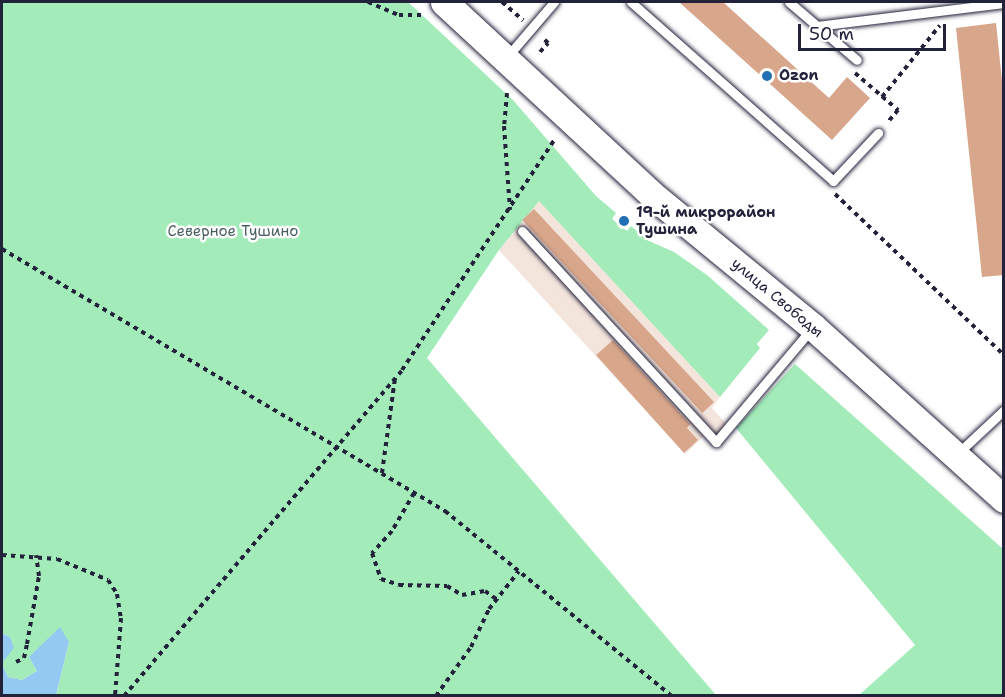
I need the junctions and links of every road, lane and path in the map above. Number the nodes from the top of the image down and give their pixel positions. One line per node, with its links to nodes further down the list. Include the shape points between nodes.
1 (368, 2): 6 (path, via 399,15)
2 (554, 2): 9 (lane)
3 (631, 2): 15 (lane)
4 (789, 2): 8 (lane)
5 (1004, 3): 7 (lane)
6 (435, 8): 9 (main road, улица Свободы)
7 (952, 9): 8 (lane); 12 (path)
8 (817, 26): 10 (lane)
9 (505, 60): 19 (main road, улица Свободы, via 651,194)
10 (857, 60): 12 (path, via 850,69)
11 (507, 90): 16 (path, via 504,126)
12 (882, 97): 13 (path, via 898,110)
13 (878, 133): 15 (lane)
14 (554, 140): 16 (path)
15 (833, 181): 20 (path, via 836,198)
16 (510, 210): 21 (path)
17 (522, 231): 19 (lane, via 716,442)
18 (2, 249): 23 (path)
19 (813, 327): 24 (main road, улица Свободы)
20 (1004, 355)
21 (396, 377): 23 (path); 25 (path)
22 (1004, 410): 24 (lane)
23 (336, 446): 25 (path); 34 (path, via 253,549)
24 (957, 454): 27 (main road, улица Свободы)
25 (382, 473): 26 (path)
26 (414, 493): 30 (path, via 445,511); 31 (path, via 392,531 372,553 381,579 399,585 447,586 462,595 485,591)
27 (1004, 499)
28 (2, 555): 29 (path)
29 (36, 555): 32 (path, via 39,576 27,644 24,658); 33 (path, via 93,572 108,580 117,594 121,618)
30 (519, 572): 31 (path); 36 (path)
31 (496, 599): 35 (path, via 471,647)
32 (16, 662)
33 (115, 696)
34 (124, 696)
35 (436, 696)
36 (672, 696)

